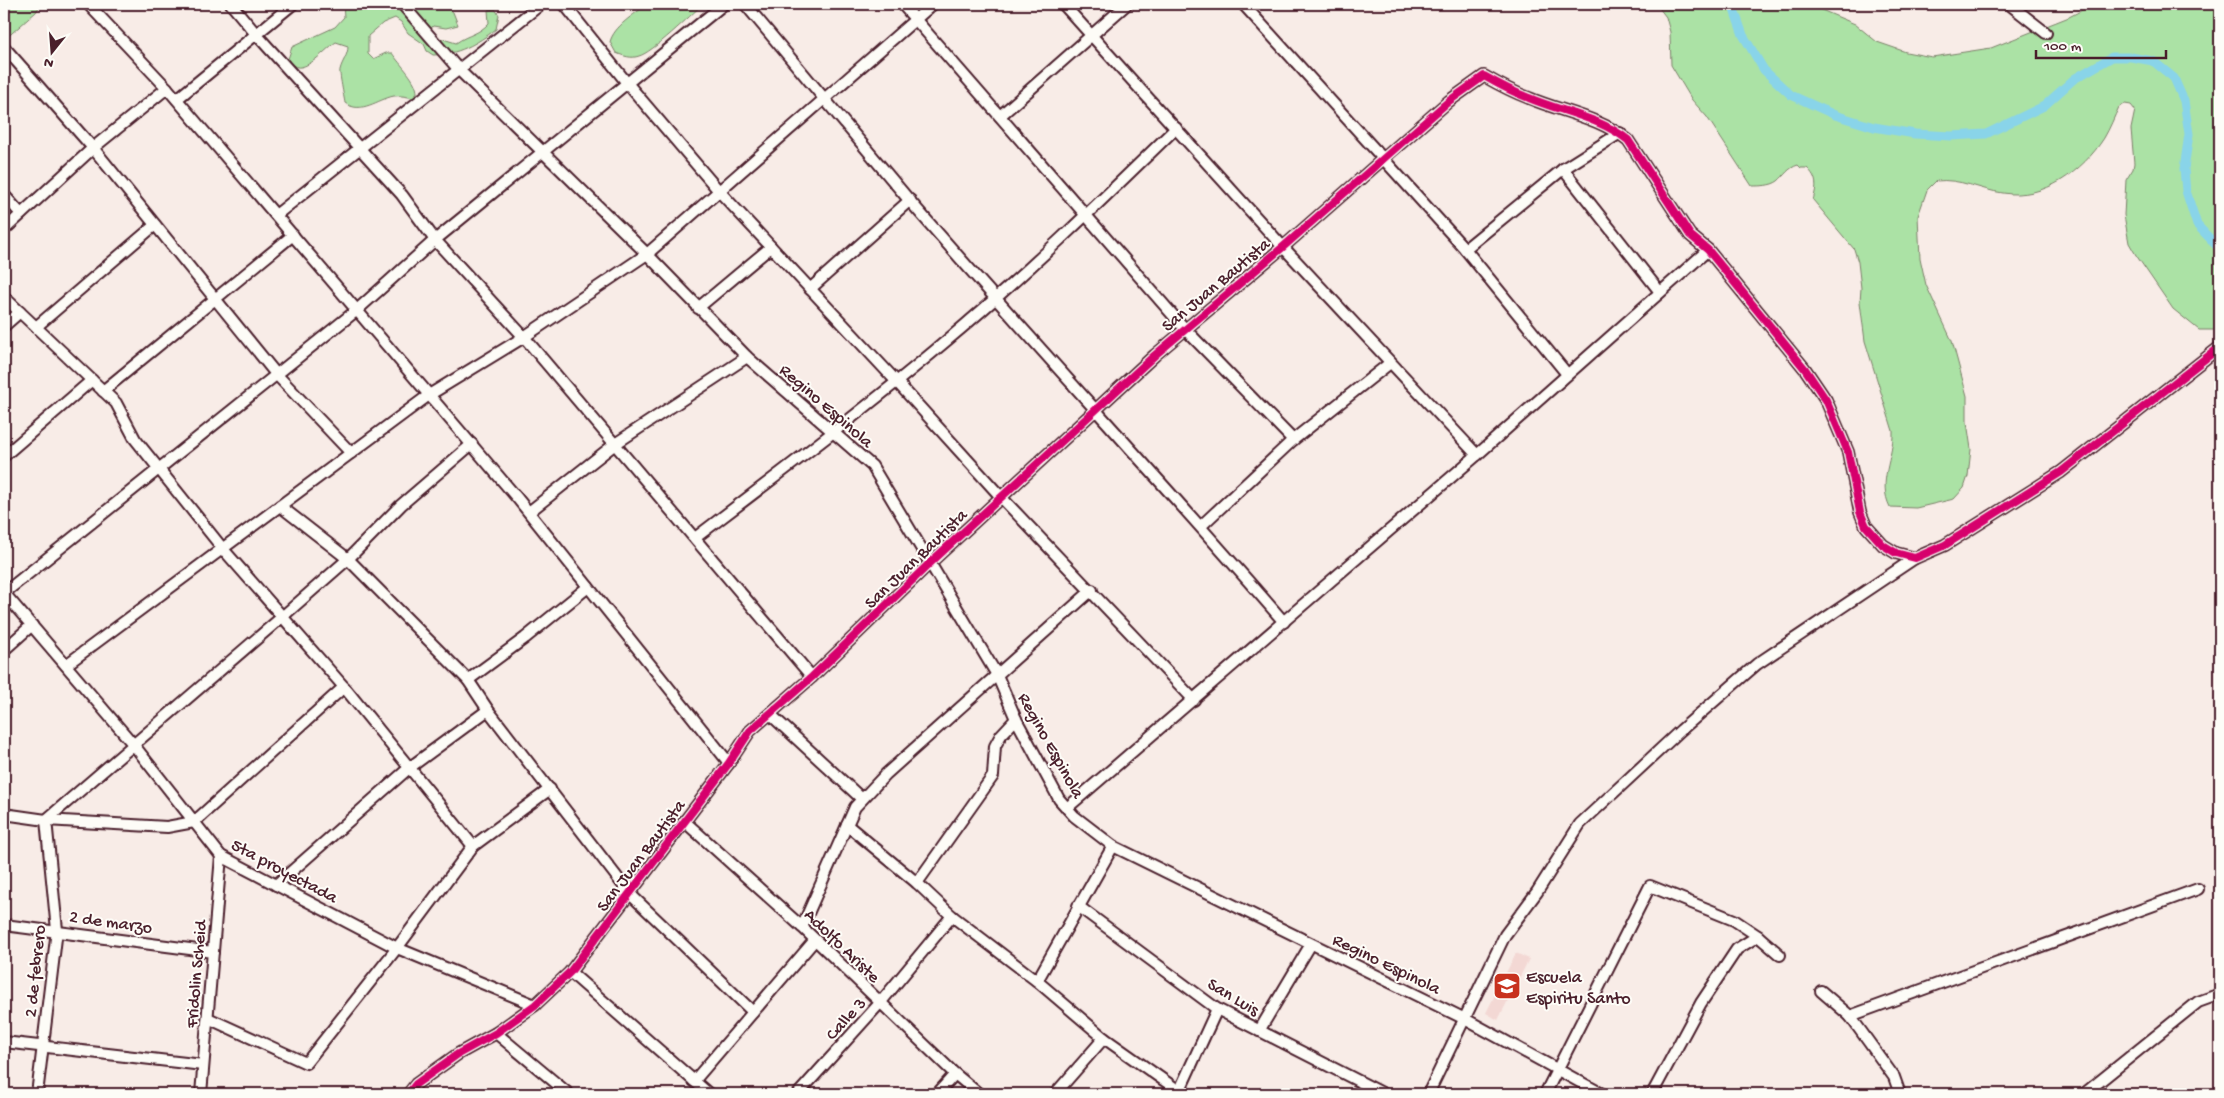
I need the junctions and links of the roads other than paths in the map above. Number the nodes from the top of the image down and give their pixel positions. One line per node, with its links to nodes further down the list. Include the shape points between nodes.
1 (88, 4): 22 (street)
2 (232, 4): 17 (street)
3 (293, 4): 17 (street)
4 (402, 4): 20 (street, Regino Espinola)
5 (541, 4): 20 (street)
6 (564, 4): 21 (street)
7 (724, 4): 21 (street)
8 (745, 4): 23 (street)
9 (902, 4): 15 (street)
10 (932, 4): 15 (street)
11 (1063, 4): 18 (street)
12 (1127, 4): 18 (street)
13 (1243, 4): 31 (street)
14 (2008, 4): 16 (street)
15 (915, 19): 23 (street); 25 (street)
16 (2046, 33)
17 (256, 34): 24 (street); 29 (street)
18 (1092, 35): 25 (street); 26 (street)
19 (4, 47): 28 (street)
20 (458, 70): 29 (street); 30 (street, Regino Espinola)
21 (627, 83): 30 (street); 33 (street)
22 (167, 88): 24 (street); 28 (street)
23 (825, 98): 33 (street); 35 (street)
24 (177, 99): 38 (street)
25 (1000, 116): 37 (street)
26 (1176, 128): 37 (street); 44 (street)
27 (1620, 133): 31 (street, San Juan Bautista, via 1595,120 1527,98 1484,76 1449,101); 32 (street); 46 (street, via 1628,140 1690,235)
28 (93, 148): 36 (street); 39 (street)
29 (360, 149): 38 (street); 42 (street, via 402,196)
30 (543, 152): 42 (street); 47 (street, Regino Espinola)
31 (1384, 158): 44 (street, San Juan Bautista); 45 (street)
32 (1563, 170): 45 (street); 49 (street)
33 (719, 191): 43 (street); 47 (street)
34 (4, 195): 36 (street)
35 (910, 200): 48 (street); 50 (street)
36 (20, 214): 40 (street)
37 (1086, 214): 50 (street); 58 (street)
38 (276, 215): 41 (street)
39 (155, 225): 52 (street); 57 (street)
40 (4, 230)
41 (293, 235): 52 (street); 54 (street)
42 (435, 240): 54 (street); 59 (street)
43 (771, 247): 48 (street); 53 (street)
44 (1283, 247): 58 (street, San Juan Bautista); 62 (street)
45 (1465, 249): 64 (street)
46 (1708, 250): 49 (street); 85 (street, via 1805,368 1826,400 1848,452 1860,512 1866,526 1883,545 1896,553)
47 (647, 254): 53 (street, Regino Espinola); 59 (street)
48 (810, 289): 66 (street)
49 (1660, 292): 64 (street)
50 (996, 296): 66 (street); 69 (street)
51 (4, 297): 55 (street)
52 (215, 299): 63 (street); 67 (street)
53 (698, 308): 61 (street, Regino Espinola)
54 (357, 310): 63 (street); 68 (street)
55 (20, 312): 56 (street); 57 (street)
56 (4, 326)
57 (36, 327): 65 (street)
58 (1185, 329): 69 (street, San Juan Bautista); 71 (street)
59 (524, 336): 68 (street); 73 (street)
60 (2220, 347): 85 (street, via 2061,472 1945,545)
61 (747, 358): 70 (street, Regino Espinola); 73 (street)
62 (1390, 362): 71 (street); 75 (street)
63 (276, 374): 74 (street); 77 (street)
64 (1567, 374): 75 (street)
65 (92, 380): 67 (street); 76 (street)
66 (898, 382): 70 (street); 78 (street)
67 (103, 391): 77 (street, via 116,403 136,439)
68 (429, 395): 72 (street); 74 (street)
69 (1095, 410): 78 (street, San Juan Bautista); 81 (street)
70 (835, 432): 82 (street); 86 (street, Regino Espinola, via 872,466)
71 (1293, 440): 81 (street)
72 (472, 444): 80 (street); 84 (street, via 401,505)
73 (615, 444): 80 (street); 82 (street)
74 (352, 453): 79 (street)
75 (1477, 455): 91 (street)
76 (4, 456)
77 (159, 468): 83 (street); 89 (street)
78 (1001, 497): 86 (street, San Juan Bautista); 88 (street)
79 (280, 506): 83 (street); 84 (street)
80 (529, 512): 87 (street)
81 (1201, 526): 91 (street)
82 (695, 538): 96 (street)
83 (223, 549): 90 (street); 94 (street)
84 (348, 558): 90 (street); 97 (street)
85 (1915, 558): 142 (street, via 1757,664 1580,824 1505,935)
86 (930, 563): 95 (street, Regino Espinola); 96 (street, San Juan Bautista)
87 (588, 587): 97 (street); 104 (street)
88 (1092, 590): 95 (street); 99 (street)
89 (4, 593): 92 (street, 5ta proyectada)
90 (282, 617): 98 (street); 103 (street)
91 (1284, 622): 99 (street)
92 (32, 625): 93 (street); 94 (street, 5ta proyectada)
93 (4, 650)
94 (66, 665): 103 (street, 5ta proyectada)
95 (997, 675): 102 (street, Regino Espinola); 107 (street)
96 (812, 677): 101 (street, San Juan Bautista)
97 (468, 680): 100 (street)
98 (344, 688): 105 (street); 112 (street)
99 (1194, 700): 108 (street)
100 (488, 710): 105 (street); 106 (street)
101 (770, 714): 104 (street, San Juan Bautista, via 750,731); 107 (street)
102 (1016, 719): 108 (street, Regino Espinola); 117 (street, via 995,746 993,776)
103 (134, 744): 110 (street); 112 (street, 5ta proyectada)
104 (729, 763): 111 (street, San Juan Bautista)
105 (409, 768): 114 (street); 118 (street)
106 (550, 789): 114 (street); 120 (street)
107 (862, 799): 113 (street)
108 (1067, 808): 115 (street, Regino Espinola)
109 (4, 814): 110 (street)
110 (46, 820): 112 (street, via 167,827); 125 (street, 2 de febrero)
111 (684, 821): 120 (street, San Juan Bautista); 124 (street, Adolfo Ariste)
112 (194, 822): 116 (street, 5ta proyectada)
113 (847, 825): 117 (street); 124 (street)
114 (473, 846): 129 (street)
115 (1113, 846): 121 (street); 128 (street, Regino Espinola)
116 (221, 856): 118 (street, 5ta proyectada); 130 (street, Fridolin Scheid)
117 (917, 883): 122 (street)
118 (276, 885): 129 (street, 5ta proyectada)
119 (2198, 889): 140 (street)
120 (630, 894): 132 (street, San Juan Bautista); 139 (street)
121 (1078, 906): 133 (street); 138 (street, San Luis)
122 (952, 916): 133 (street); 136 (street, Calle 3)
123 (4, 925): 125 (street, 2 de marzo)
124 (802, 927): 127 (street, Adolfo Ariste)
125 (57, 930): 130 (street, 2 de marzo); 147 (street, 2 de febrero)
126 (1758, 936): 131 (street); 149 (street, via 1734,920 1650,886); 166 (street, via 1737,949 1701,1003)
127 (814, 940): 136 (street, Adolfo Ariste); 139 (street)
128 (1311, 944): 142 (street, Regino Espinola); 143 (street)
129 (397, 948): 137 (street, 5ta proyectada); 141 (street, via 306,1062)
130 (213, 952): 141 (street, Fridolin Scheid)
131 (1780, 955)
132 (570, 972): 137 (street, San Juan Bautista); 151 (street)
133 (1037, 981): 145 (street)
134 (1820, 991): 140 (street)
135 (2220, 994): 168 (street, via 2198,1002)
136 (880, 1003): 150 (street, Adolfo Ariste); 158 (street, Calle 3)
137 (535, 1005): 144 (street, San Juan Bautista)
138 (1217, 1008): 143 (street, San Luis); 152 (street)
139 (753, 1012): 151 (street)
140 (1850, 1016): 167 (street, via 1894,1078)
141 (208, 1018): 148 (street, Fridolin Scheid)
142 (1463, 1018): 149 (street, Regino Espinola); 163 (street)
143 (1259, 1030): 162 (street, San Luis)
144 (496, 1033): 155 (street, San Juan Bautista, via 458,1054 416,1084); 156 (street)
145 (1104, 1038): 152 (street); 161 (street)
146 (4, 1042): 147 (street)
147 (42, 1045): 148 (street); 153 (street, 2 de febrero)
148 (204, 1065): 154 (street, Fridolin Scheid)
149 (1557, 1070): 164 (street); 165 (street, Regino Espinola)
150 (955, 1074): 159 (street); 160 (street, Adolfo Ariste)
151 (694, 1081): 157 (street)
152 (1179, 1093)
153 (36, 1094)
154 (201, 1094)
155 (408, 1094)
156 (569, 1094)
157 (709, 1094)
158 (798, 1094)
159 (937, 1094)
160 (979, 1094)
161 (1056, 1094)
162 (1384, 1094)
163 (1428, 1094)
164 (1545, 1094)
165 (1602, 1094)
166 (1652, 1094)
167 (1900, 1094)
168 (2084, 1094)

